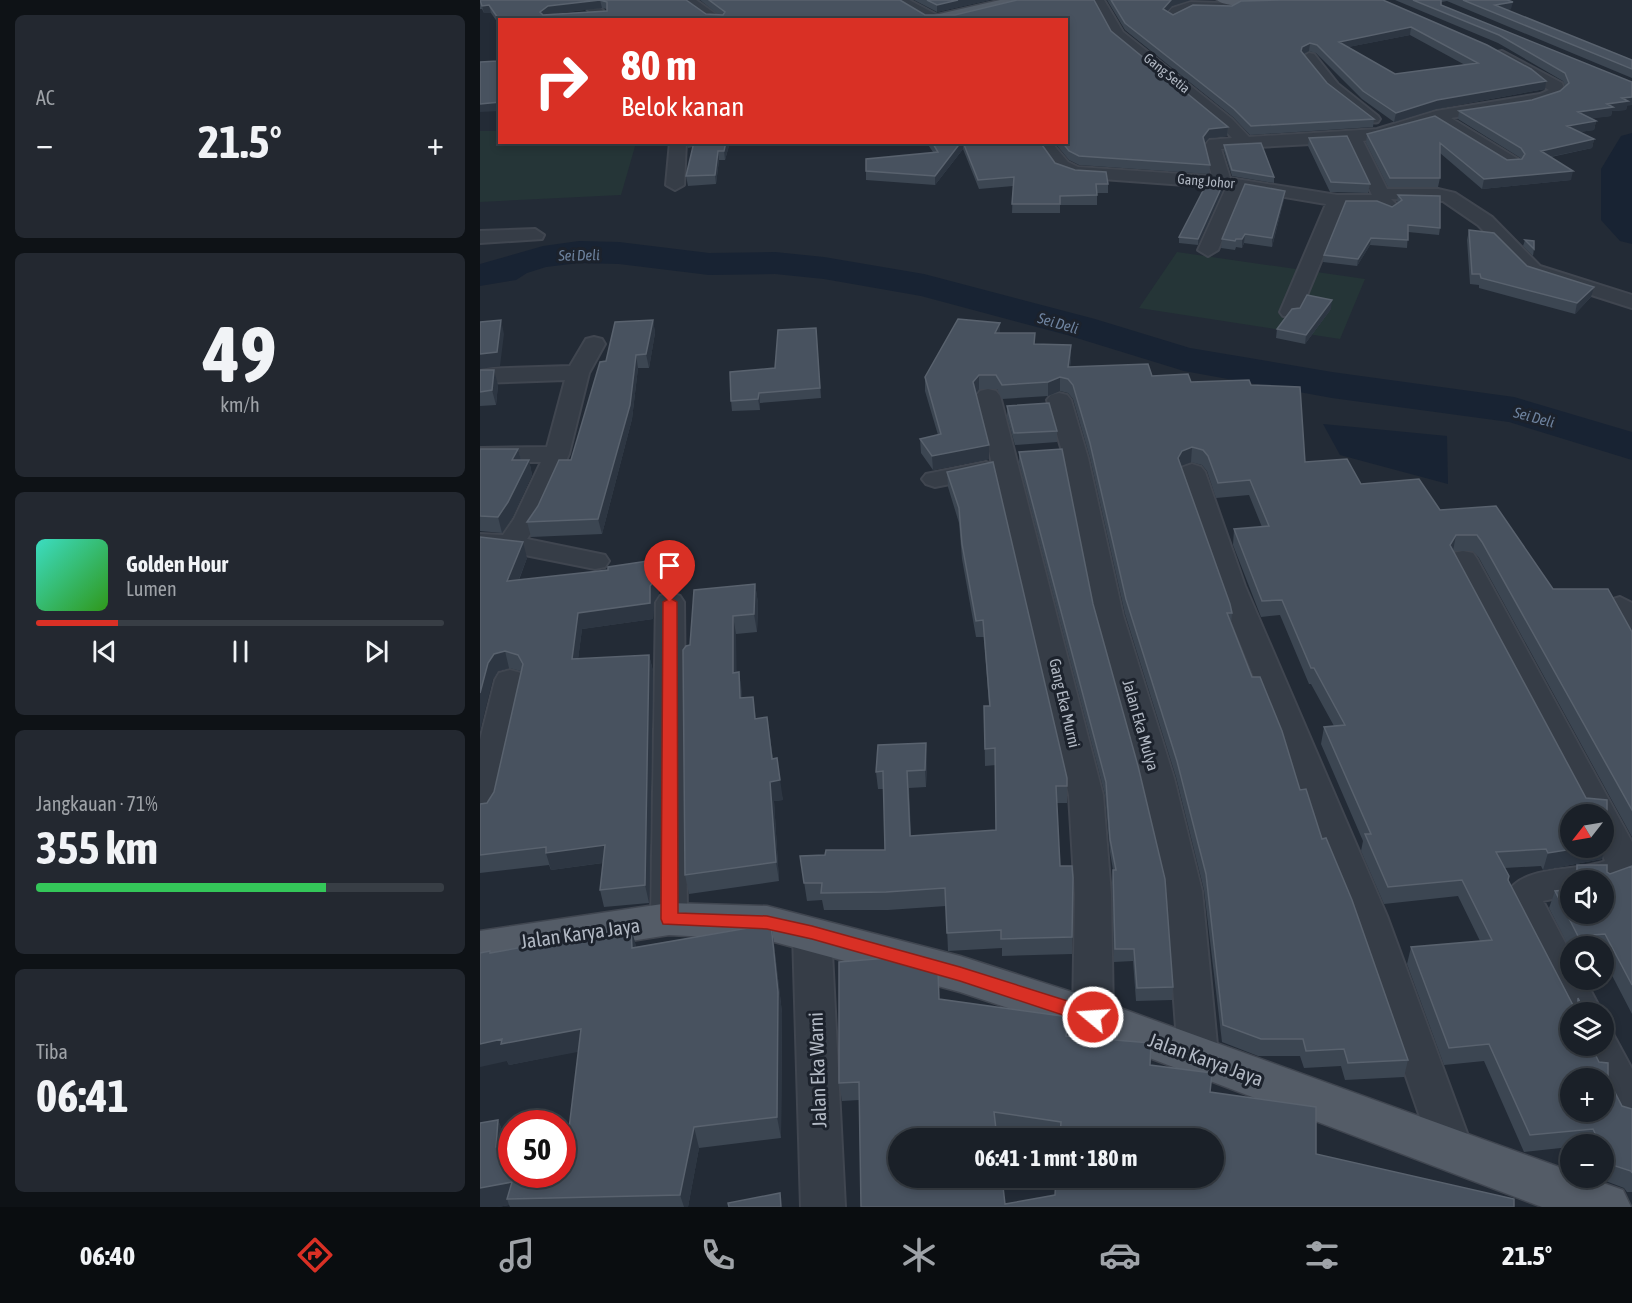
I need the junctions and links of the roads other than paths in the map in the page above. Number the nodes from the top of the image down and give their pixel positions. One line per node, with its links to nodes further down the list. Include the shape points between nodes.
1 (687, 0): 12 (street)
2 (899, 0): 13 (street)
3 (1020, 0): 14 (main road)
4 (1098, 0): 20 (street, Gang Setia, via 1117,34 1226,122)
5 (1286, 0): 8 (main road)
6 (589, 1): 11 (street)
7 (1205, 3): 8 (street); 10 (street, via 1183,8)
8 (1228, 4)
9 (583, 16): 11 (street)
10 (1172, 16)
11 (605, 17)
12 (715, 18)
13 (932, 18)
14 (939, 18)
15 (1493, 50): 17 (street, via 1543,76 1557,86 1557,92 1544,98)
16 (1310, 57): 18 (street, via 1334,87)
17 (1436, 116): 18 (street); 23 (street)
18 (1392, 130): 19 (street)
19 (1353, 138): 20 (street); 26 (street)
20 (1243, 141): 24 (street, via 1212,147)
21 (678, 144): 25 (street)
22 (1044, 144): 24 (street, Gang Johor, via 1069,171)
23 (1512, 164)
24 (1230, 183): 27 (street, Gang Johor); 31 (street)
25 (675, 185)
26 (1381, 197): 27 (street, Gang Johor); 28 (street, via 1386,206); 32 (street, via 1449,197 1485,222 1533,270)
27 (1337, 200): 33 (street)
28 (1432, 211)
29 (535, 235): 30 (street)
30 (480, 237)
31 (1208, 250)
32 (1632, 302)
33 (1290, 312)
34 (594, 344): 35 (street)
35 (578, 373): 36 (street); 38 (street)
36 (480, 376)
37 (1025, 404): 40 (street, Gang Eka Murni); 59 (street, Jalan Eka Mulya, via 1064,451 1156,778 1184,891)
38 (557, 454): 39 (street); 44 (street, via 526,520)
39 (480, 455)
40 (1010, 458): 42 (street); 58 (street, Gang Eka Murni, via 1086,795 1093,895)
41 (1192, 472): 62 (street, via 1231,586 1369,916)
42 (935, 478)
43 (480, 542): 44 (street)
44 (510, 544): 46 (street)
45 (1463, 559): 49 (street)
46 (595, 561)
47 (670, 602): 54 (street)
48 (510, 680): 50 (street)
49 (1595, 804)
50 (480, 809)
51 (1614, 841): 52 (street, via 1623,867)
52 (1614, 872)
53 (1560, 884): 57 (street, via 1535,888 1523,896)
54 (669, 919): 55 (main road, Jalan Karya Jaya, via 767,923); 56 (main road, Jalan Karya Jaya)
55 (812, 933): 58 (main road, Jalan Karya Jaya, via 960,974); 63 (street, Jalan Eka Warni)
56 (480, 948)
57 (1577, 1002)
58 (1093, 1017): 59 (main road, Jalan Karya Jaya)
59 (1198, 1055): 62 (main road, Jalan Karya Jaya)
60 (1604, 1056): 61 (street)
61 (1632, 1109)
62 (1453, 1152): 64 (main road, Jalan Karya Jaya)
63 (823, 1207)
64 (1605, 1207)

